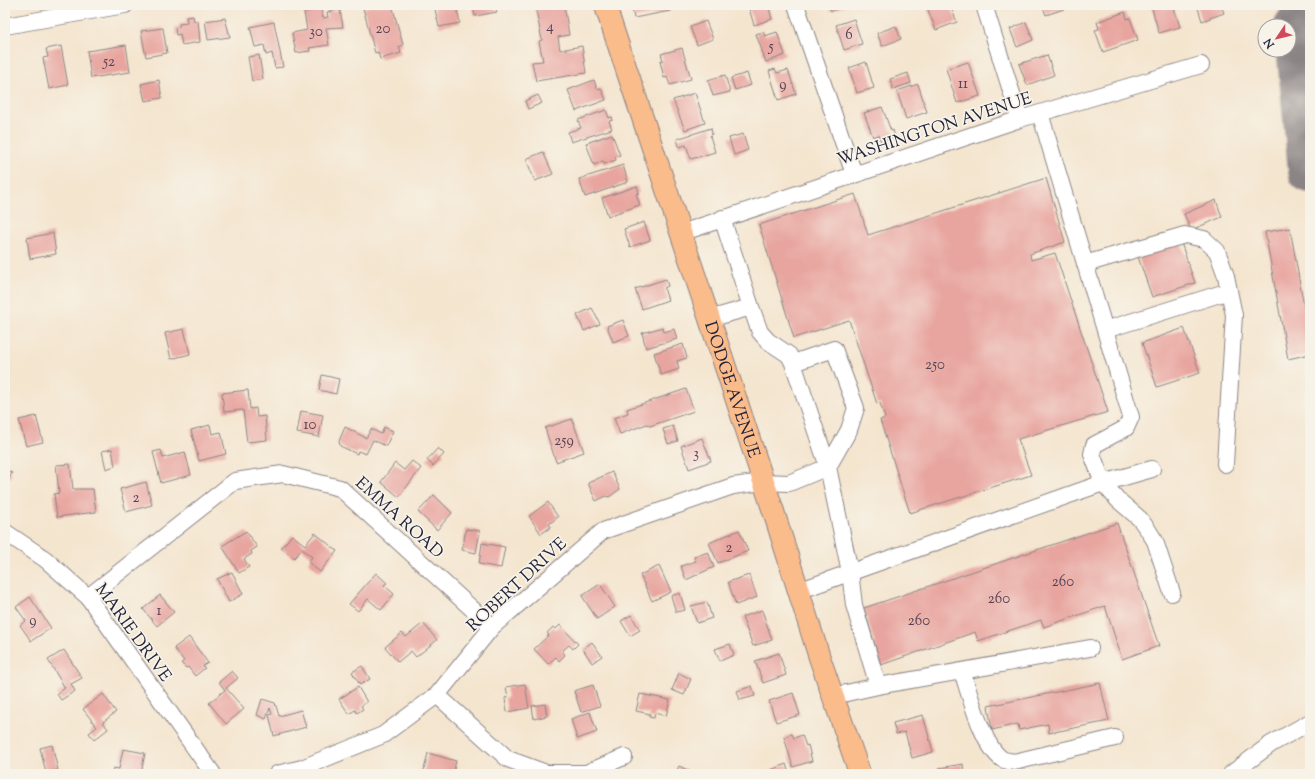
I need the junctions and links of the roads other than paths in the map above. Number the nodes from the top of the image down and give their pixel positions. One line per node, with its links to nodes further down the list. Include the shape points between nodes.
1 (125, 5): 5 (street)
2 (605, 5): 11 (main road, DODGE AVENUE)
3 (796, 5): 9 (street)
4 (984, 5): 8 (street)
5 (5, 26)
6 (1201, 64): 7 (street, WASHINGTON AVENUE)
7 (1040, 114): 8 (street, WASHINGTON AVENUE); 12 (street)
8 (1020, 119): 9 (street, WASHINGTON AVENUE)
9 (854, 174): 10 (street, WASHINGTON AVENUE)
10 (722, 218): 11 (street, WASHINGTON AVENUE); 14 (street)
11 (681, 233): 15 (main road, DODGE AVENUE)
12 (1085, 264): 13 (street, via 1185,235 1204,239 1217,251); 16 (street)
13 (1229, 291): 16 (street); 18 (street, via 1234,315)
14 (751, 307): 15 (street); 17 (street, via 760,332 789,355)
15 (709, 319): 21 (main road, DODGE AVENUE)
16 (1105, 330): 22 (street, via 1131,417 1126,428 1094,445 1092,454)
17 (793, 363): 19 (street); 19 (street, via 834,349 856,408 849,430)
18 (1225, 464)
19 (828, 467): 21 (street, ROBERT DRIVE, via 789,483); 24 (street)
20 (1152, 469): 22 (street)
21 (763, 482): 25 (main road, DODGE AVENUE); 28 (street, ROBERT DRIVE, via 733,486 603,531)
22 (1103, 483): 24 (street); 26 (street, via 1140,519 1155,541)
23 (5, 532): 27 (street, MARIE DRIVE, via 45,559)
24 (850, 572): 25 (street); 31 (street, via 854,605)
25 (798, 591): 33 (main road, DODGE AVENUE)
26 (1172, 593)
27 (88, 597): 28 (street, EMMA ROAD, via 235,481 283,474 340,488); 37 (street, MARIE DRIVE)
28 (492, 628): 32 (street, ROBERT DRIVE)
29 (1090, 648): 30 (street)
30 (962, 671): 31 (street); 35 (street, via 982,731 994,751 1003,760 1014,762)
31 (878, 686): 33 (street)
32 (437, 695): 36 (street, via 508,760 546,773 586,773); 38 (street, ROBERT DRIVE, via 383,735 302,768)
33 (833, 696): 39 (main road, DODGE AVENUE)
34 (1310, 722): 40 (street, via 1270,744)
35 (1116, 738)
36 (624, 757)
37 (213, 774)
38 (277, 774)
39 (860, 774)
40 (1231, 774)

